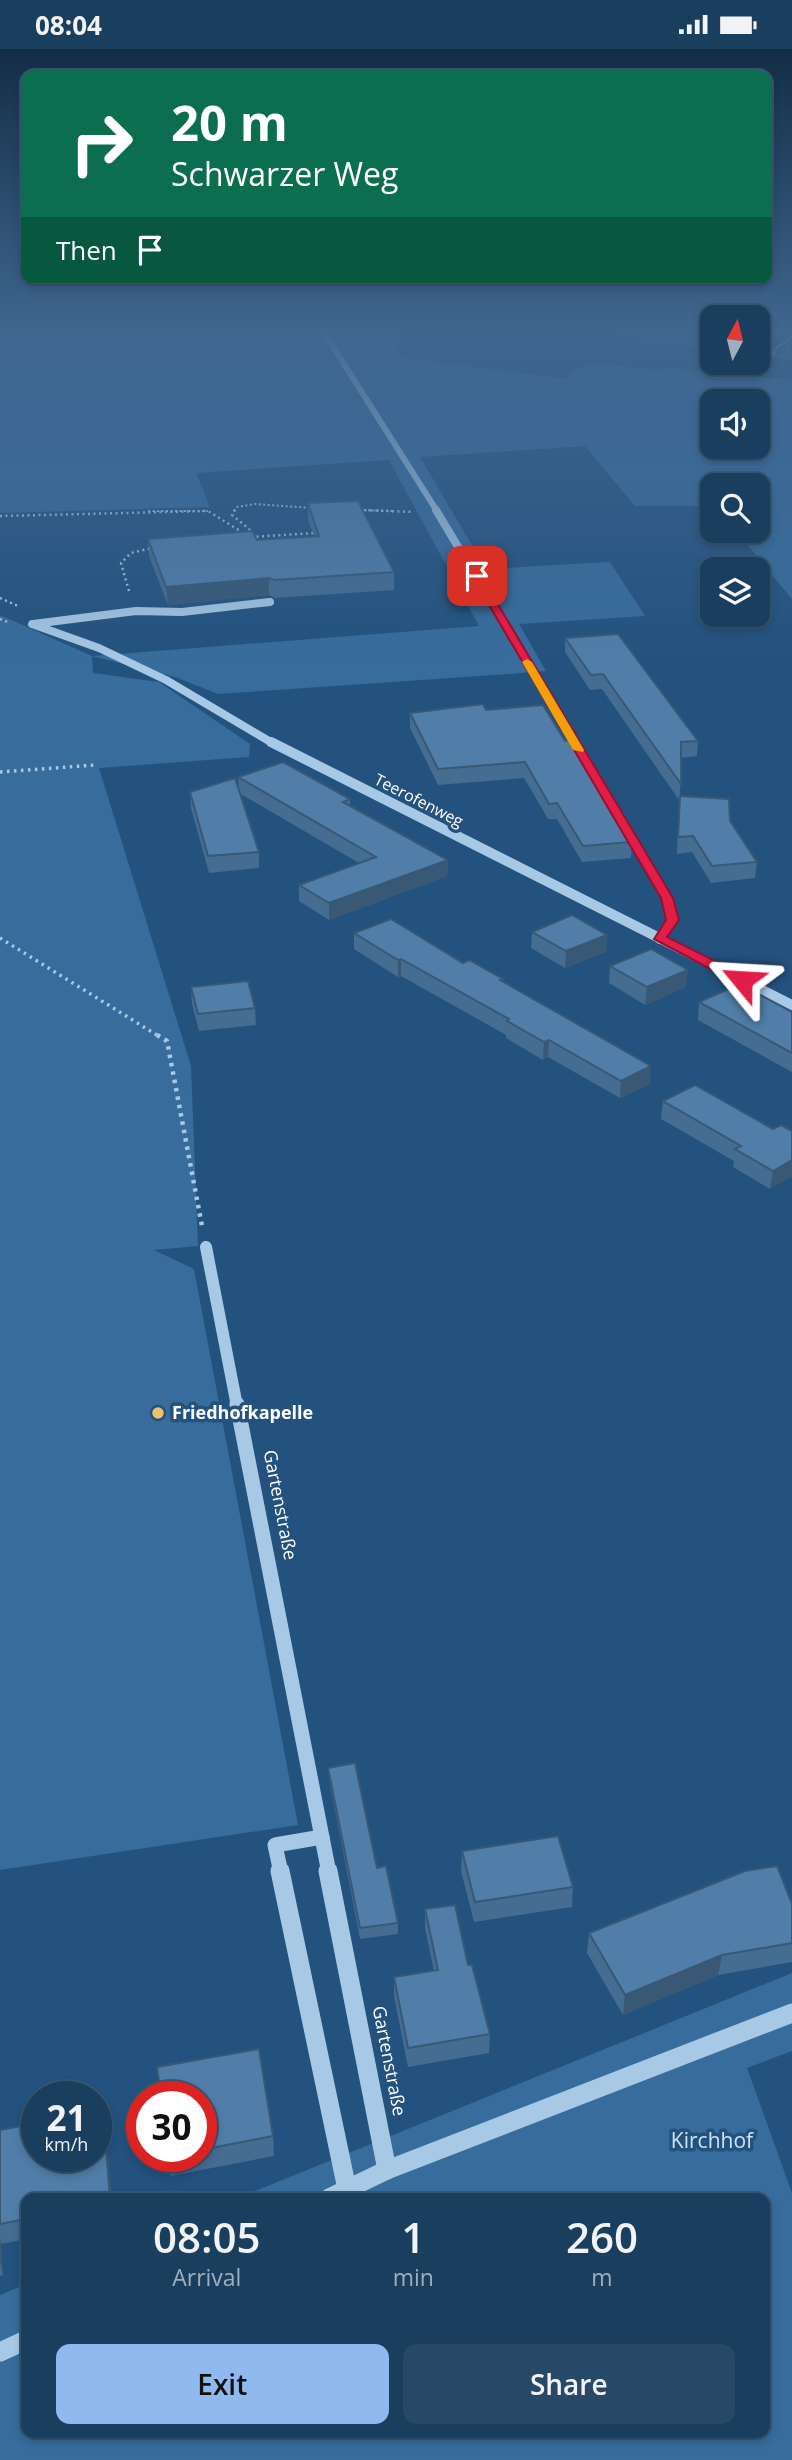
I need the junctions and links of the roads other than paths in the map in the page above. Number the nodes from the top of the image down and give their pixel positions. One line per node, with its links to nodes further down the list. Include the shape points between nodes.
1 (391, 439): 3 (street, via 667,898 672,920)
2 (270, 602): 3 (street, Teerofenweg, via 32,624 99,648 166,680 285,750)
3 (660, 939): 4 (street, Teerofenweg)
4 (792, 1006)
5 (206, 1247): 6 (street, Gartenstraße)
6 (322, 1837): 8 (street, Gartenstraße); 9 (street, via 275,1845)
7 (792, 2013): 8 (street)
8 (387, 2170): 9 (street)
9 (347, 2189): 10 (street)
10 (339, 2193)
11 (21, 2342): 12 (street)
12 (0, 2352)

